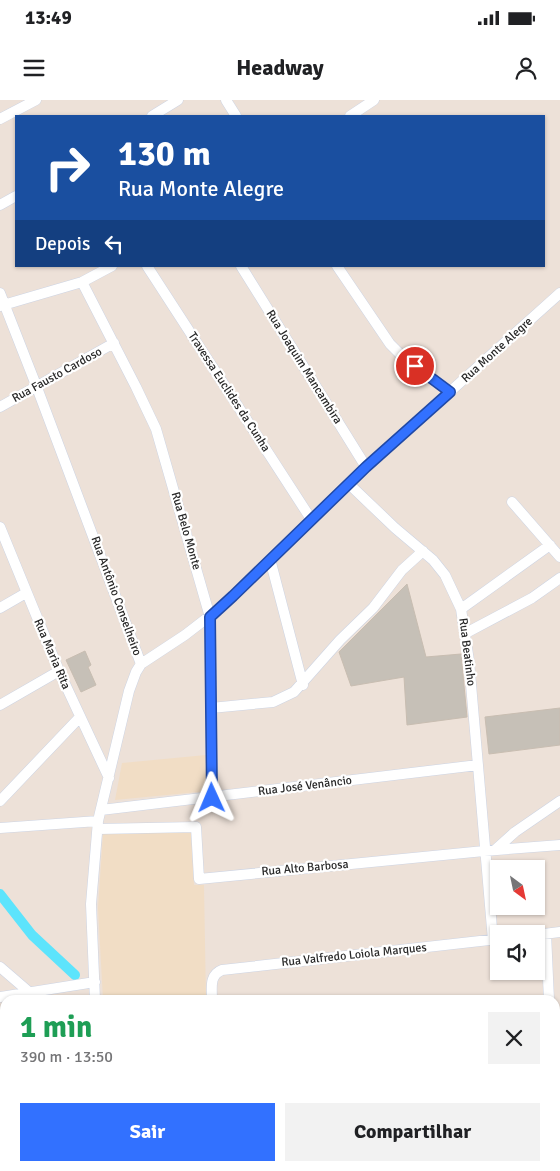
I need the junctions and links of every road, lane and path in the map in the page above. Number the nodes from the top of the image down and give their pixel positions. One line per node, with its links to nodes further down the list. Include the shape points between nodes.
1 (36, 100): 9 (street)
2 (178, 100): 6 (street)
3 (226, 100): 7 (street)
4 (374, 100): 5 (street)
5 (359, 104): 8 (street)
6 (154, 115)
7 (235, 115)
8 (351, 115)
9 (0, 119)
10 (15, 197): 11 (street)
11 (0, 205)
12 (110, 267): 16 (street)
13 (148, 267): 27 (street, Travessa Euclides da Cunha)
14 (242, 267): 24 (street, Rua Joaquim Mancambira)
15 (338, 267): 22 (street, via 390,344)
16 (82, 282): 19 (street); 20 (street, Rua Belo Monte)
17 (0, 293): 19 (street, Rua Antônio Conselheiro)
18 (560, 294): 22 (street, Rua Monte Alegre)
19 (2, 305): 21 (street, Rua Antônio Conselheiro)
20 (114, 343): 21 (street, Rua Fausto Cardoso); 37 (street, Rua Belo Monte, via 156,429)
21 (36, 385): 23 (street, Rua Fausto Cardoso); 39 (street, Rua Antônio Conselheiro)
22 (450, 392): 24 (street, Rua Monte Alegre)
23 (0, 406)
24 (366, 467): 25 (street, Rua Monte Alegre)
25 (350, 484): 27 (street, Rua Monte Alegre); 30 (street, Rua Beatinho)
26 (512, 502): 29 (street)
27 (311, 519): 32 (street, Rua Monte Alegre)
28 (0, 527): 34 (street, Rua Maria Rita)
29 (550, 545): 31 (street); 36 (street)
30 (423, 551): 36 (street, Rua Beatinho, via 445,575); 41 (street, via 402,570 373,608 326,655)
31 (560, 557)
32 (270, 560): 37 (street, Rua Monte Alegre); 41 (street)
33 (560, 578): 38 (street, via 532,598)
34 (26, 593): 35 (street); 40 (street, Rua Maria Rita)
35 (0, 608)
36 (461, 609): 38 (street, Rua Beatinho)
37 (210, 617): 39 (street, Rua Monte Alegre); 43 (street, Rua Belo Monte)
38 (466, 633): 45 (street, Rua Beatinho)
39 (141, 664): 46 (street, Rua Antônio Conselheiro, via 129,691)
40 (59, 671): 42 (street); 44 (street, Rua Maria Rita)
41 (303, 685): 43 (street, via 284,698 265,703)
42 (0, 705)
43 (211, 708): 47 (street, Rua Belo Monte)
44 (80, 717): 46 (street, Rua Maria Rita); 48 (street)
45 (478, 765): 47 (street, Rua José Venâncio); 54 (street, Rua Beatinho)
46 (109, 778): 50 (street, Rua Antônio Conselheiro)
47 (212, 798): 50 (street, Rua José Venâncio)
48 (0, 801)
49 (560, 801): 54 (street)
50 (102, 810): 51 (street, Rua Antônio Conselheiro)
51 (98, 825): 52 (street); 54 (street, Rua Alto Barbosa, via 196,827 198,879); 61 (street, Rua Antônio Conselheiro, via 91,904)
52 (0, 828)
53 (560, 845): 54 (street, Rua Alto Barbosa)
54 (490, 850): 55 (street, Rua Beatinho)
55 (495, 925)
56 (560, 932): 57 (street)
57 (545, 934)
58 (490, 940): 65 (street, Rua Valfredo Loiola Marques, via 222,970 212,978)
59 (0, 967): 62 (street)
60 (545, 967): 66 (street)
61 (95, 982): 62 (street); 64 (street, Rua Antônio Conselheiro)
62 (29, 992): 63 (street)
63 (12, 995)
64 (95, 995)
65 (212, 995)
66 (548, 995)

